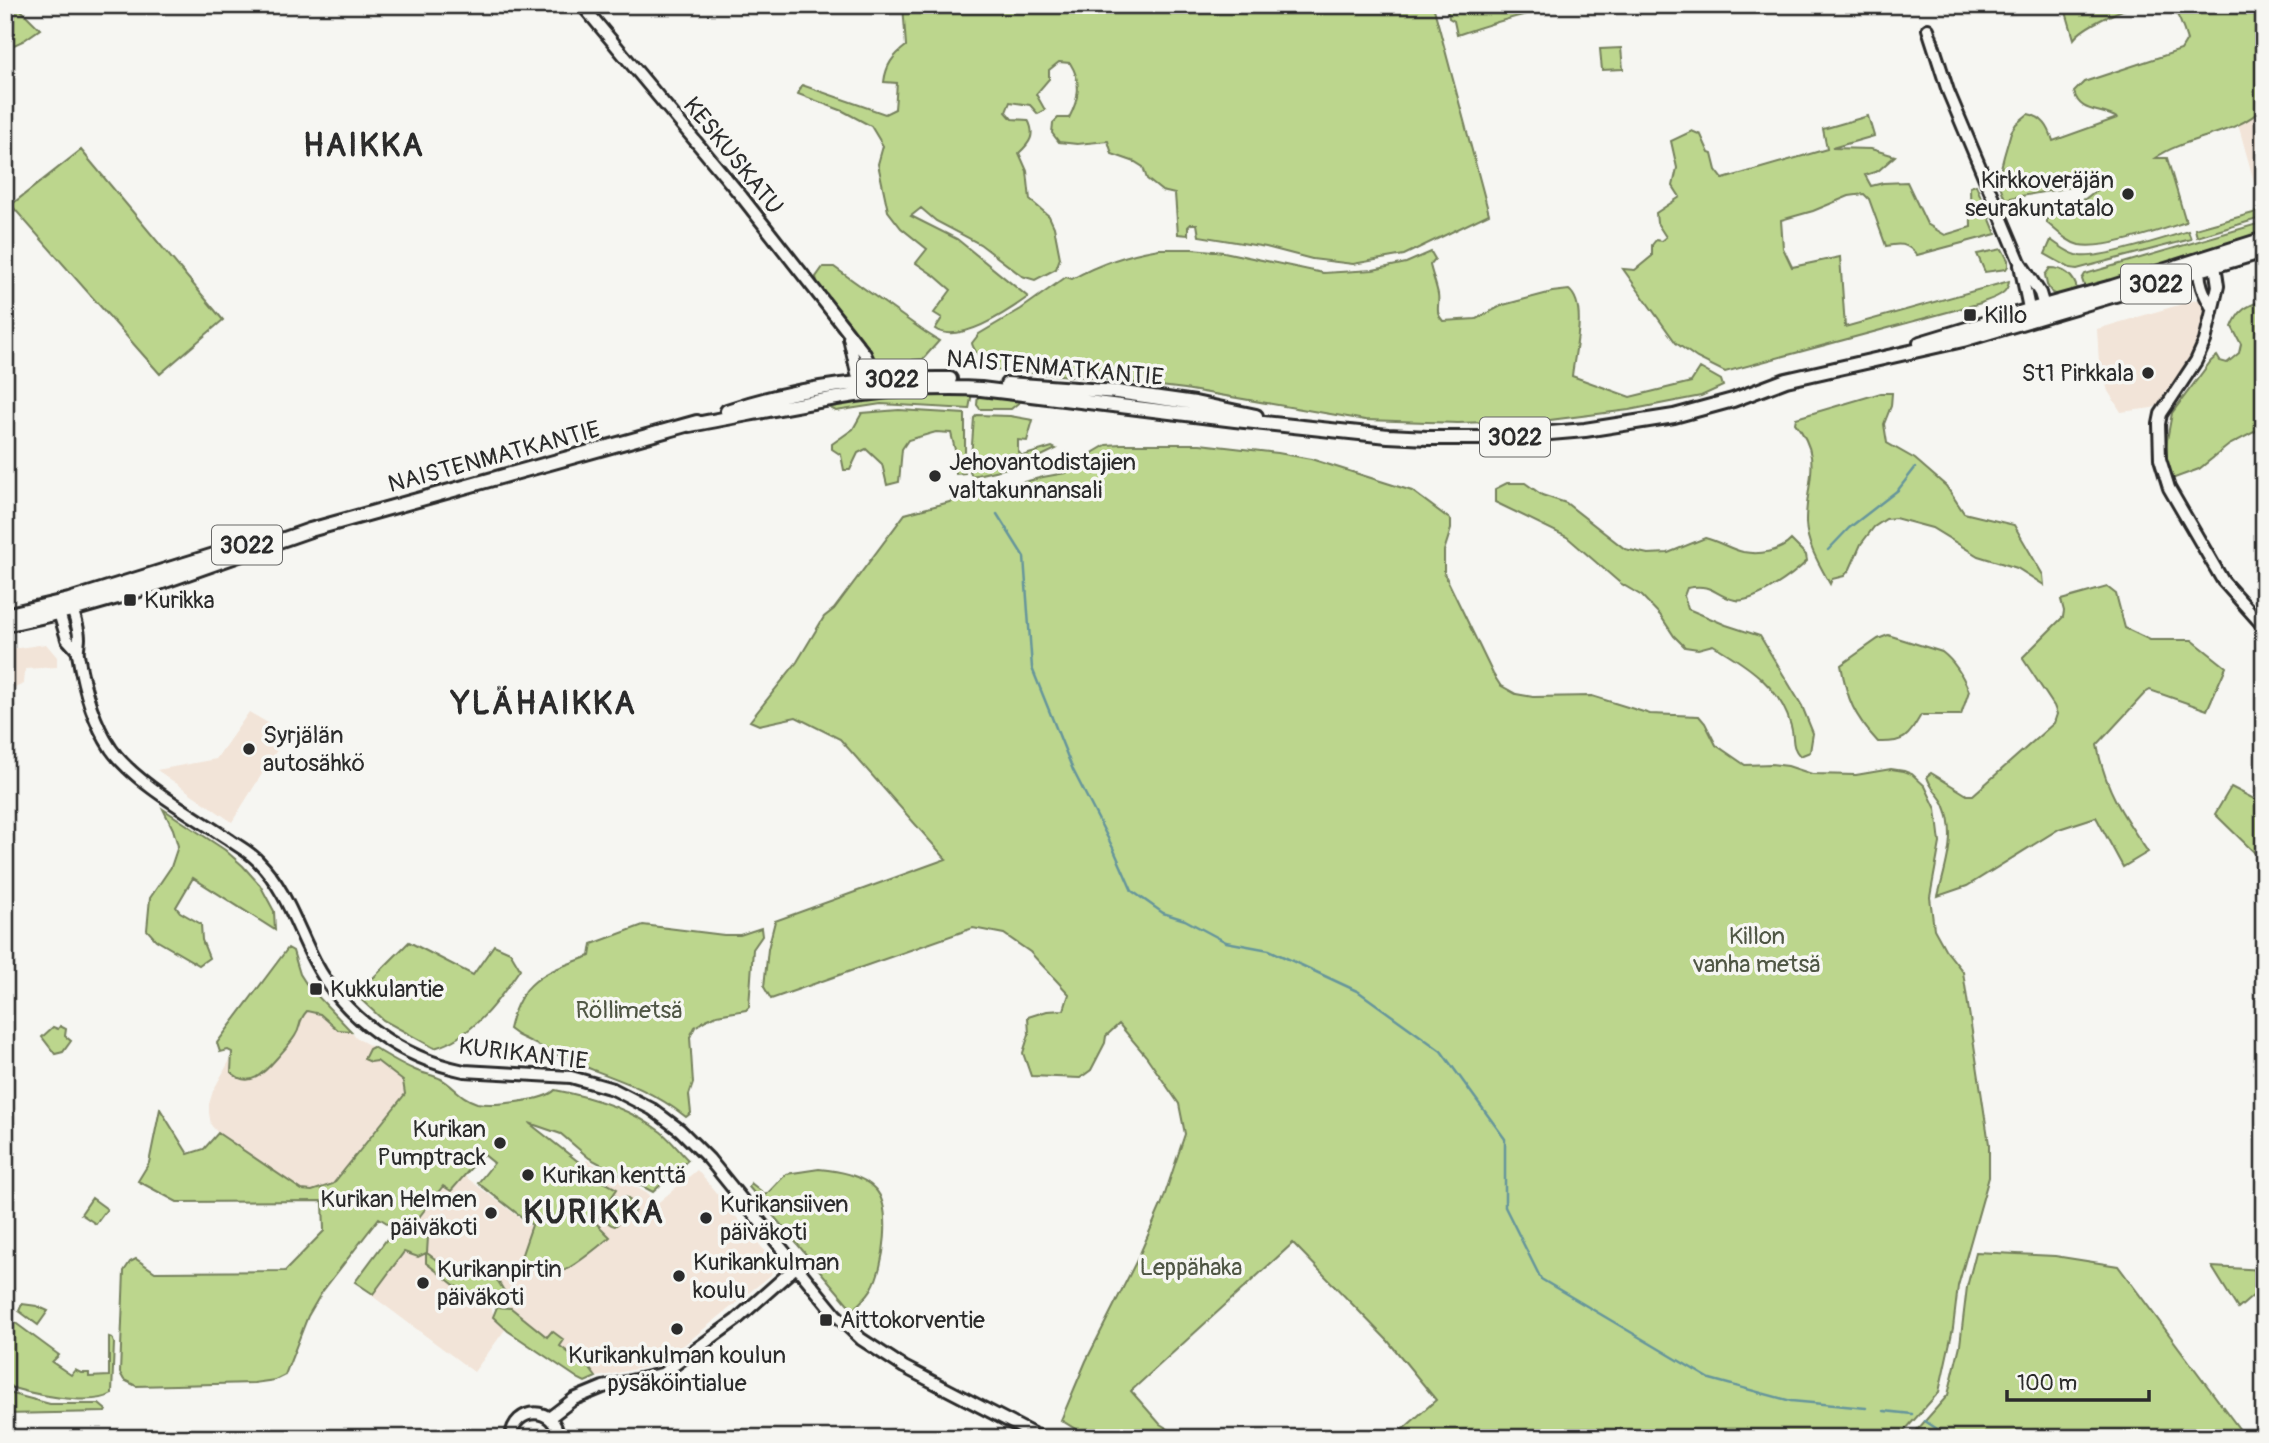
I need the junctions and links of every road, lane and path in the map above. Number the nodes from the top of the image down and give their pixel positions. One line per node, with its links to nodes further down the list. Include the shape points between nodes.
1 (582, 5): 10 (street, KESKUSKATU, via 742,197)
2 (1928, 29): 5 (street, via 1948,92)
3 (2264, 239): 6 (main road, NAISTENMATKANTIE / 3022)
4 (2264, 251): 6 (main road, NAISTENMATKANTIE / 3022)
5 (2020, 262): 8 (street); 9 (street)
6 (2206, 263): 7 (street, via 2202,290); 7 (street, via 2218,286); 8 (main road, NAISTENMATKANTIE / 3022)
7 (2212, 308): 17 (street, via 2202,349 2161,414 2162,468 2168,488 2223,581)
8 (2046, 310): 9 (main road, NAISTENMATKANTIE / 3022)
9 (2030, 314): 11 (main road, NAISTENMATKANTIE / 3022, via 1937,338 1766,395 1621,425 1494,438 1402,437 981,388)
10 (849, 336): 11 (street, KESKUSKATU, via 865,354); 12 (street, KESKUSKATU)
11 (877, 385): 12 (main road, NAISTENMATKANTIE / 3022)
12 (861, 387): 13 (main road, NAISTENMATKANTIE / 3022, via 789,393 690,425 310,530 128,594)
13 (71, 605): 14 (main road, NAISTENMATKANTIE / 3022); 18 (street, KURIKANTIE, via 79,638)
14 (57, 608): 15 (main road, NAISTENMATKANTIE / 3022); 16 (main road, NAISTENMATKANTIE / 3022); 18 (street, KURIKANTIE, via 67,639)
15 (5, 615)
16 (5, 625)
17 (2264, 627)
18 (77, 650): 19 (street, KURIKANTIE, via 94,715 109,747 147,784 258,860 284,895 327,982 364,1024 407,1051 450,1068 571,1077 639,1101 680,1130 709,1159)
19 (797, 1266): 20 (street, via 736,1320 662,1374 603,1387 574,1399); 23 (street, KURIKANTIE, via 835,1314 883,1355)
20 (549, 1418): 21 (street, via 533,1413 522,1417); 22 (street)
21 (512, 1438)
22 (558, 1438)
23 (1041, 1438)

